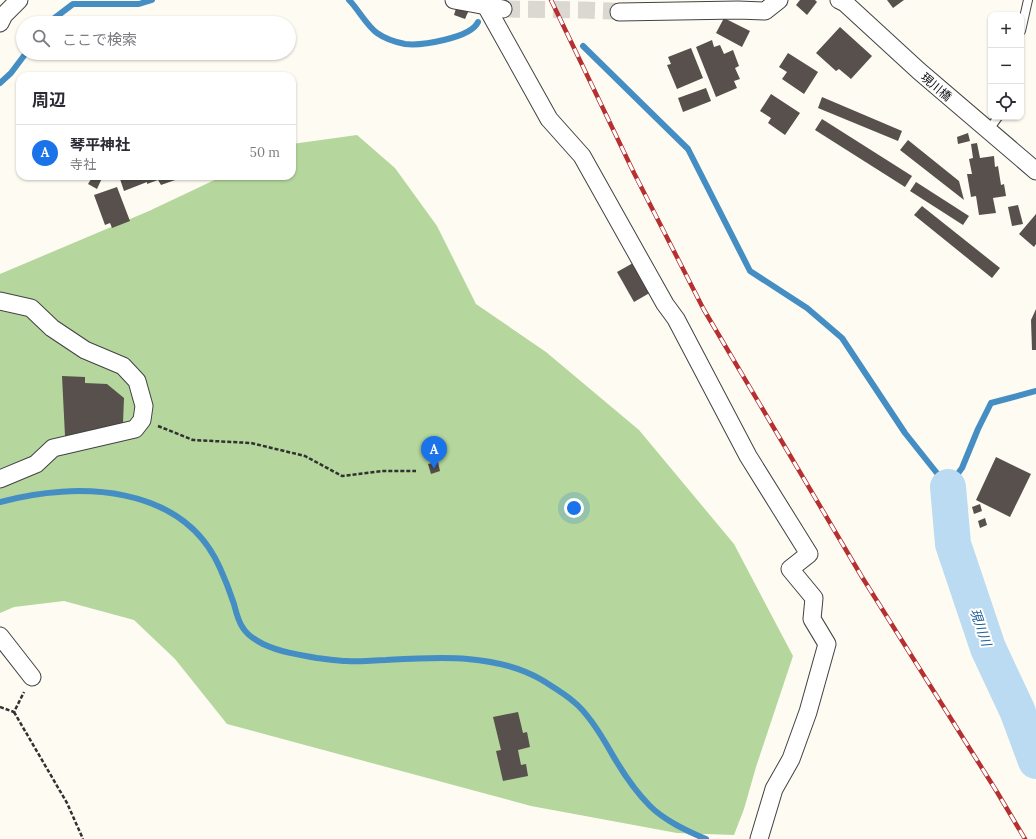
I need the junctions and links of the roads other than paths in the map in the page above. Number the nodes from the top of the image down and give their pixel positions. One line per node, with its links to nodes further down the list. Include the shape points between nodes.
1 (19, 0): 8 (street, via 4,15)
2 (454, 0): 15 (street, via 494,8 549,119 582,156 665,304 676,318 748,456 809,554 790,569 814,598 812,619 826,644 808,712 791,759 774,789)
3 (779, 0): 6 (street, via 765,12)
4 (839, 0): 9 (street, 現川橋, via 919,72)
5 (1028, 0): 7 (lane)
6 (619, 12)
7 (1024, 17)
8 (0, 23)
9 (993, 124): 10 (street, 現川橋)
10 (1036, 171)
11 (0, 300): 12 (street, via 31,308 52,328 85,350 122,366 137,381 144,406 142,420 135,430 53,448 36,464)
12 (0, 480)
13 (0, 636): 14 (street)
14 (32, 677)
15 (759, 839)

